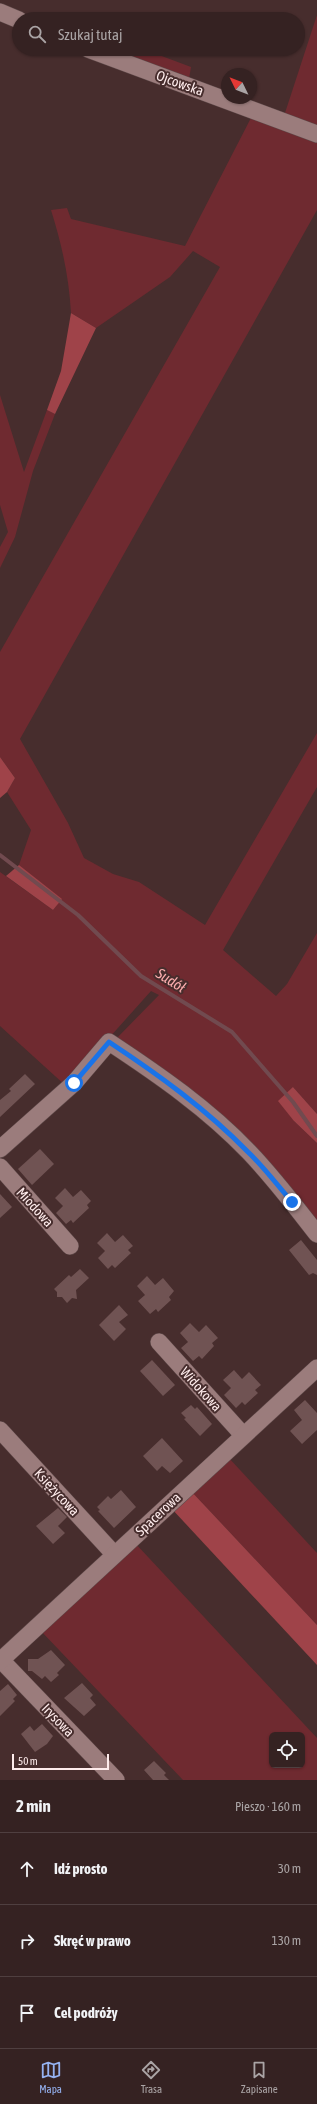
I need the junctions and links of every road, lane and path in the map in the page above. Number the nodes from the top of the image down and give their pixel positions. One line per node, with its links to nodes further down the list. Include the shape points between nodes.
1 (0, 12): 2 (street)
2 (12, 17)
3 (107, 56): 4 (street, Ojcowska)
4 (317, 134)
5 (0, 1149): 7 (street, via 74,1083 109,1042 155,1072 207,1113 249,1152)
6 (0, 1167): 8 (street, Miodowa)
7 (317, 1234)
8 (70, 1246)
9 (159, 1342): 12 (street, Widokowa)
10 (317, 1368): 12 (street, Spacerowa)
11 (0, 1430): 13 (street, Księżycowa)
12 (243, 1435): 13 (street, Spacerowa)
13 (114, 1554): 14 (street, Spacerowa)
14 (1, 1661): 15 (street, Irysowa)
15 (116, 1780)

